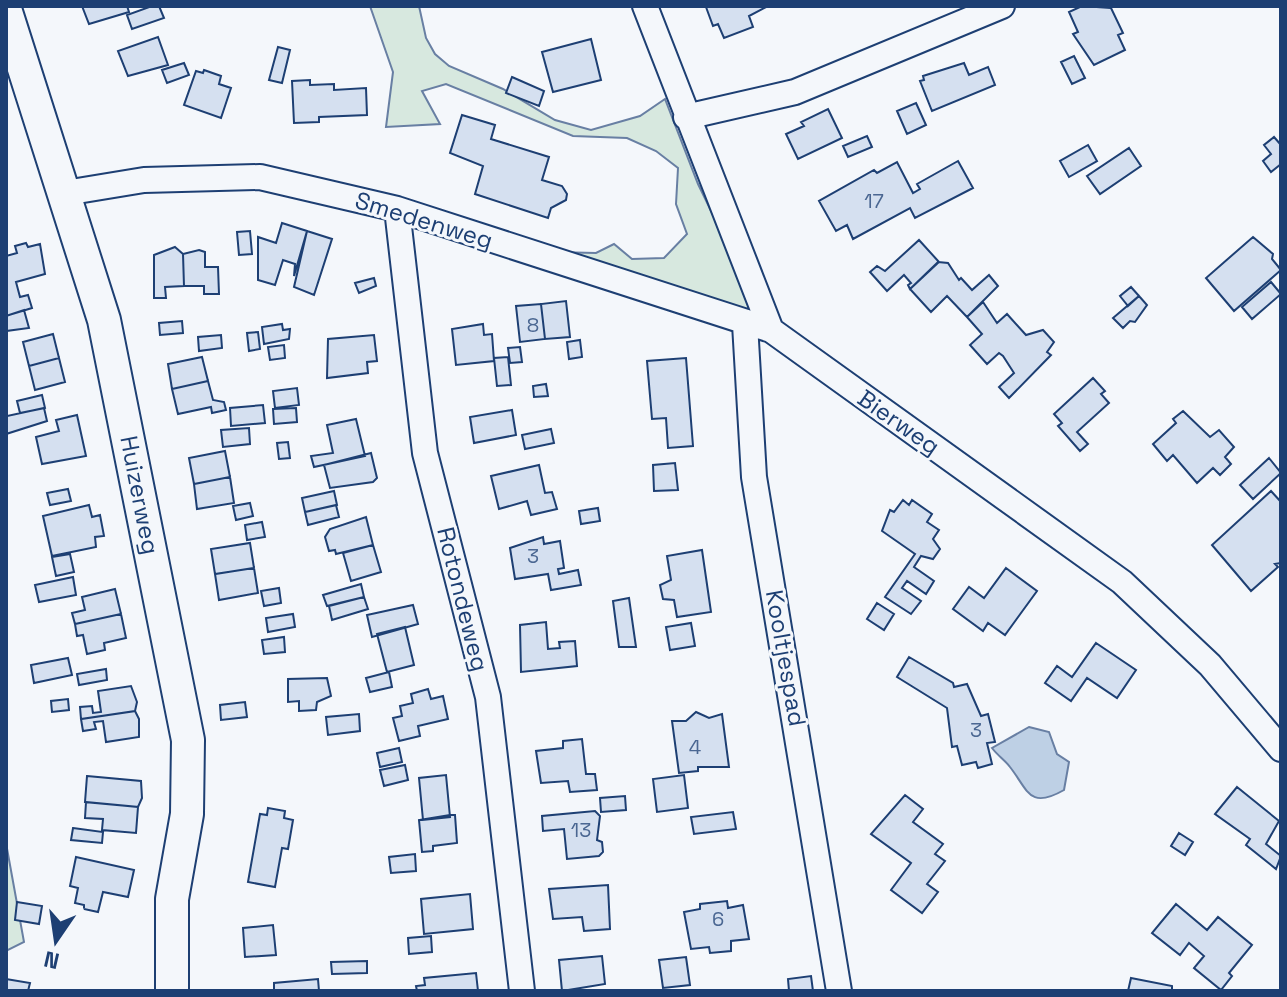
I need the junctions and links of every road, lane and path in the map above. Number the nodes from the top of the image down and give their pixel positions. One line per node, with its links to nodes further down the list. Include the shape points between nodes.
1 (645, 6): 4 (street)
2 (1002, 6): 4 (street, via 795,92)
3 (6, 12): 5 (main road, Huizerweg)
4 (686, 117): 8 (street)
5 (65, 193): 6 (street, Smedenweg, via 144,180 260,177); 10 (main road, Huizerweg, via 104,320 188,740 187,814 172,899)
6 (397, 209): 7 (street, Smedenweg); 11 (street, Rotondeweg, via 425,453 488,697)
7 (745, 324): 8 (street, Smedenweg); 12 (street, Kooltjespad, via 754,477)
8 (771, 330): 9 (street, Bierweg, via 1122,582 1210,665)
9 (1281, 749)
10 (172, 991)
11 (522, 991)
12 (839, 991)

